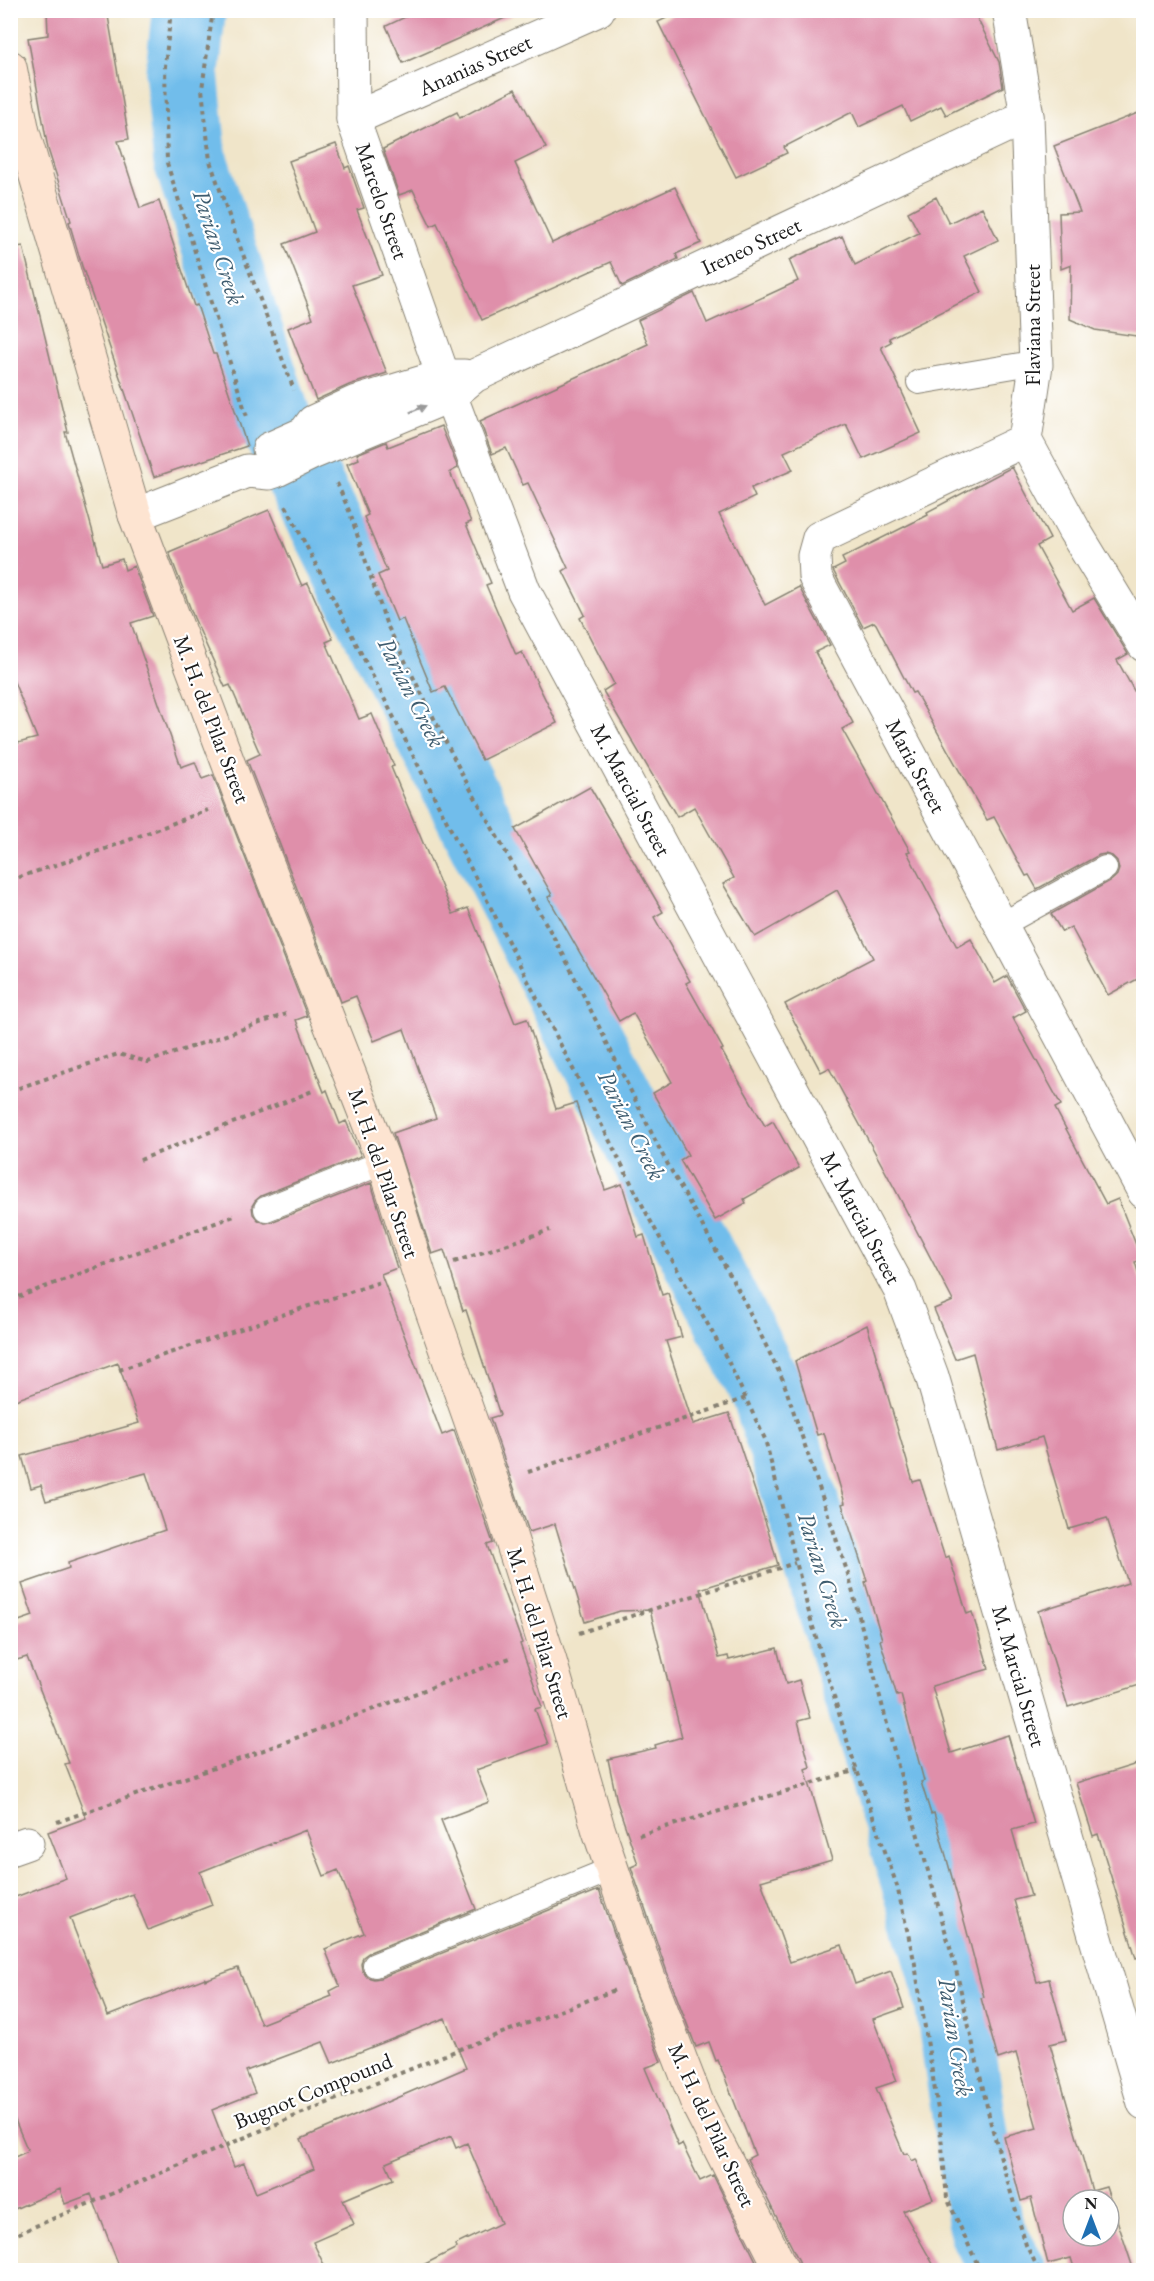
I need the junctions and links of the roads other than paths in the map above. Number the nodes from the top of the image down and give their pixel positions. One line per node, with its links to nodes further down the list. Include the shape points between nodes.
1 (352, 10): 6 (street, Marcelo Street)
2 (598, 10): 6 (street, Ananias Street)
3 (1009, 10): 5 (street)
4 (10, 67): 11 (street, M. H. del Pilar Street, via 23,132)
5 (1027, 116): 7 (street, Flaviana Street); 9 (street, Ireneo Street)
6 (353, 119): 9 (street, Marcelo Street)
7 (1036, 365): 8 (lane); 10 (street, Flaviana Street)
8 (919, 382)
9 (454, 383): 11 (street, Ireneo Street); 20 (street, M. Marcial Street, via 524,591 900,1290 933,1376)
10 (1025, 440): 12 (street); 14 (street, Maria Street, via 819,538 814,556 815,577)
11 (135, 515): 15 (street, M. H. del Pilar Street)
12 (1143, 645)
13 (1105, 868): 14 (lane)
14 (1001, 925): 16 (street, Maria Street)
15 (384, 1162): 17 (lane); 18 (street, M. H. del Pilar Street, via 493,1484)
16 (1143, 1192)
17 (266, 1209)
18 (608, 1857): 19 (lane); 21 (street, M. H. del Pilar Street, via 698,2105)
19 (375, 1965)
20 (1143, 2103)
21 (782, 2271)

